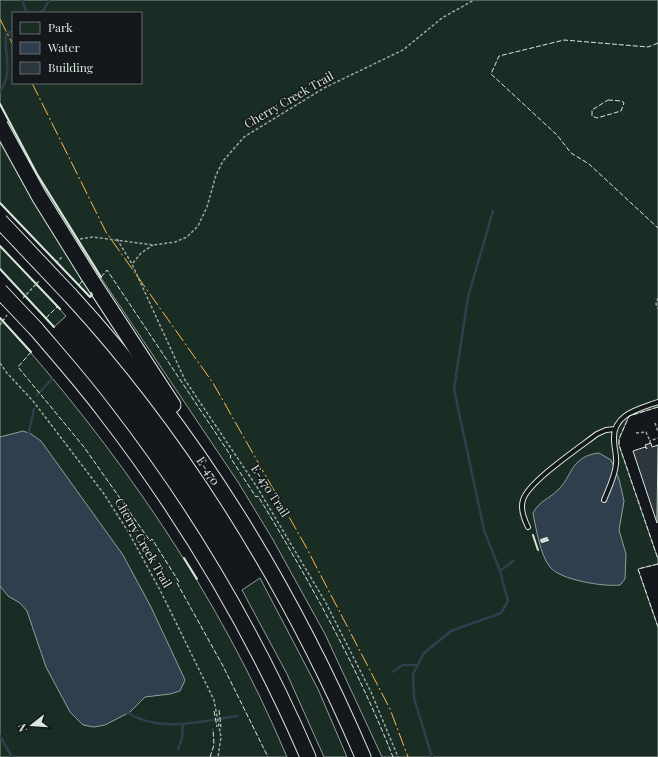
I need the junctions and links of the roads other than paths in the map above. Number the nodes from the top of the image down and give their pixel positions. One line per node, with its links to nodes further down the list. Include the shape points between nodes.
1 (0, 125): 7 (highway, bridge, via 39,196 88,275 232,493)
2 (0, 221): 7 (highway, E-470, bridge, via 117,348 160,403)
3 (0, 291): 9 (highway, bridge, via 36,329 103,410 190,534 245,627)
4 (658, 402): 5 (lane, via 630,413 618,422)
5 (616, 429): 6 (lane, via 615,471); 8 (lane, via 597,434 530,488 522,502)
6 (604, 500)
7 (240, 518): 10 (highway, E-470, via 312,645)
8 (528, 527)
9 (308, 757)
10 (363, 757)

